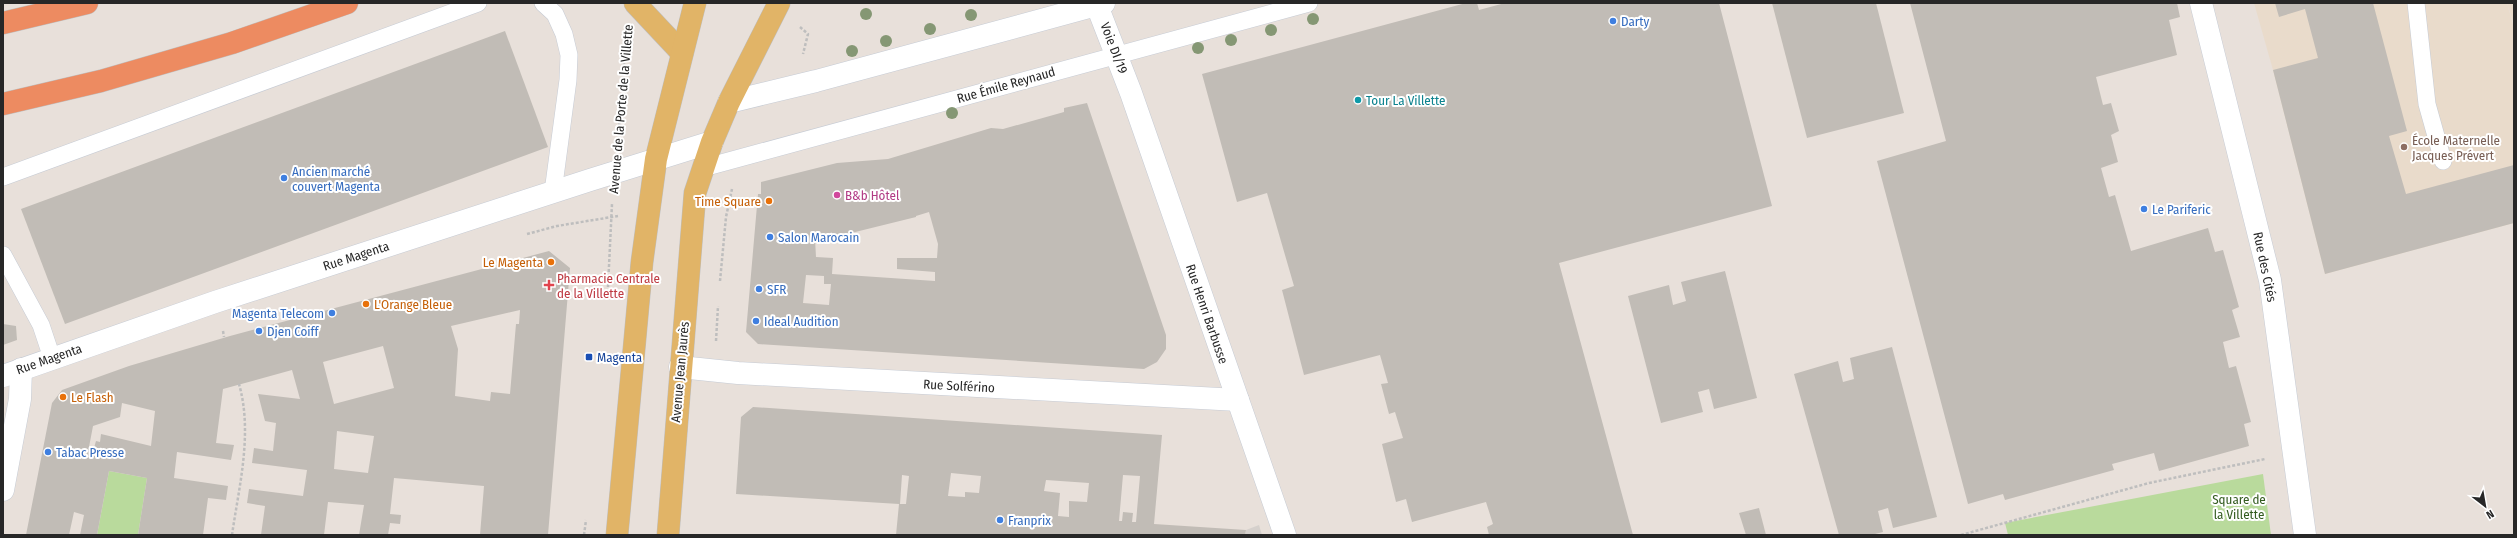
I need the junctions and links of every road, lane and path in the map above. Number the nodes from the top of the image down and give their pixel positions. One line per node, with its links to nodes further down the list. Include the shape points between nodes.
1 (87, 3): 12 (highway)
2 (347, 3): 17 (highway, via 232,43 101,81)
3 (478, 3): 23 (lane)
4 (543, 3): 24 (lane, via 555,14 564,34 569,55)
5 (695, 3): 13 (main road)
6 (778, 3): 16 (main road)
7 (1309, 3): 14 (lane, Rue Émile Reynaud)
8 (2201, 3): 32 (street, Rue des Cités, via 2270,280)
9 (2416, 3): 20 (lane, via 2426,104)
10 (636, 4): 13 (main road); 22 (path, Avenue de la Porte de la Villette, via 627,22)
11 (1099, 4): 14 (street, Voie DI/19); 16 (street)
12 (3, 23)
13 (682, 53): 19 (main road)
14 (1116, 55): 15 (street, Voie DI/19); 21 (lane, Rue Émile Reynaud, via 789,147)
15 (1131, 93): 31 (street, Rue Henri Barbusse)
16 (729, 102): 18 (main road)
17 (3, 104)
18 (712, 142): 19 (street, Rue Magenta); 21 (main road)
19 (656, 159): 22 (street, Rue Magenta); 35 (main road, via 642,262)
20 (2443, 161)
21 (703, 168): 28 (main road, Avenue Jean Jaurès, via 693,210)
22 (615, 172): 24 (street, Rue Magenta); 25 (path, Avenue de la Porte de la Villette)
23 (3, 177)
24 (554, 192): 27 (street, Rue Magenta, via 214,302)
25 (611, 218)
26 (3, 255): 27 (lane, via 41,325)
27 (52, 358): 29 (street, Rue Magenta)
28 (680, 367): 31 (street, Rue Solférino, via 746,374); 36 (main road, Avenue Jean Jaurès)
29 (12, 372): 33 (street, via 20,399)
30 (239, 384): 34 (path, via 243,399 245,446)
31 (1238, 400): 37 (street, Rue Henri Barbusse)
32 (2294, 454): 38 (path, via 2149,483); 39 (street, Rue des Cités)
33 (3, 490)
34 (232, 535)
35 (617, 535)
36 (668, 535)
37 (1285, 535)
38 (1961, 535)
39 (2304, 535)

